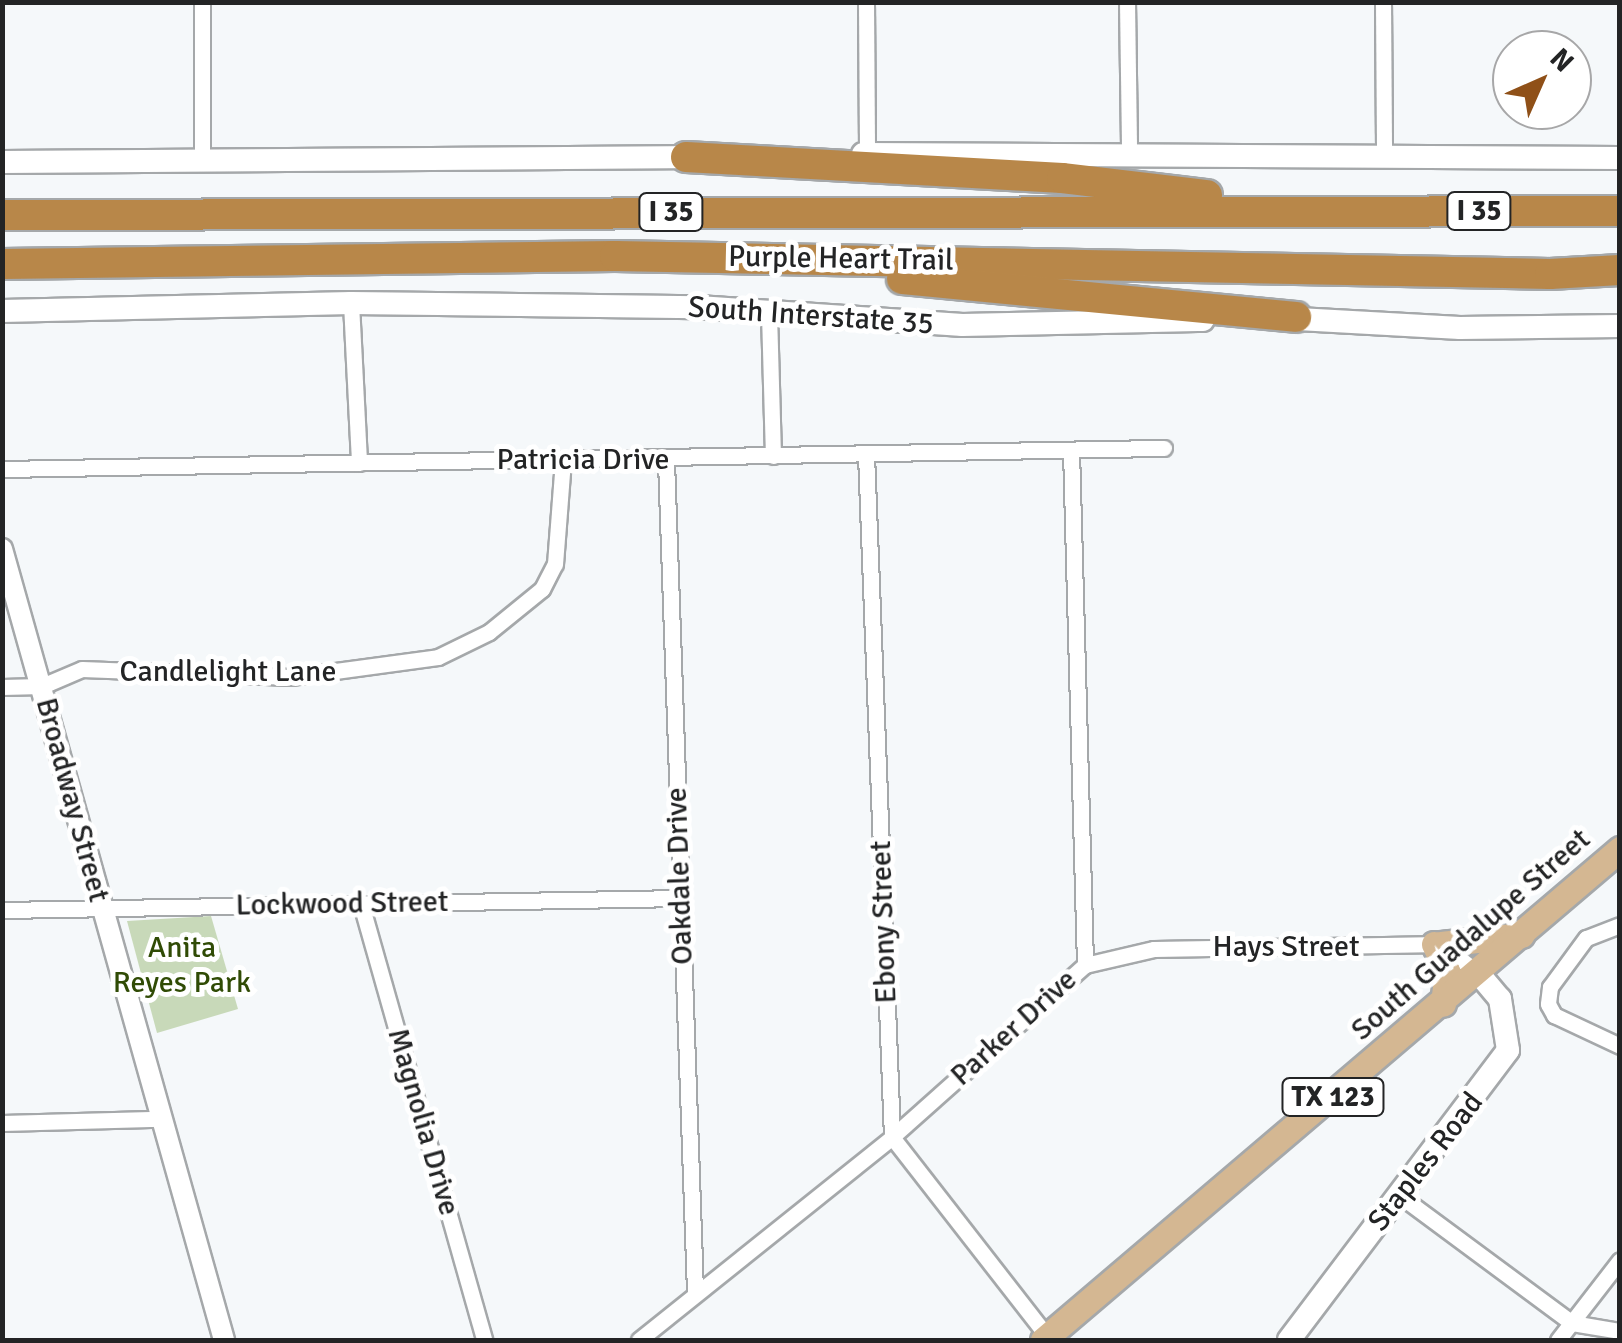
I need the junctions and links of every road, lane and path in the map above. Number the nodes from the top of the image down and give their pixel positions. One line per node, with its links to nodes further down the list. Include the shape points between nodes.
1 (202, 2): 10 (street)
2 (866, 2): 6 (street)
3 (1127, 2): 5 (street)
4 (1383, 2): 7 (street)
5 (1129, 151): 6 (main road); 7 (main road)
6 (867, 154): 8 (main road)
7 (1384, 156): 9 (main road)
8 (686, 157): 10 (main road); 12 (highway, via 1062,178)
9 (1620, 158)
10 (202, 159): 11 (main road)
11 (2, 162)
12 (1339, 211): 13 (highway, Purple Heart Trail / I 35); 14 (highway, Purple Heart Trail / I 35)
13 (1620, 211)
14 (2, 215)
15 (615, 256): 16 (highway, Purple Heart Trail / I 35); 17 (highway, Purple Heart Trail / I 35); 21 (highway, via 1084,293)
16 (2, 264)
17 (1620, 270)
18 (351, 302): 19 (main road, South Interstate 35); 20 (main road, South Interstate 35); 29 (street)
19 (2, 311)
20 (768, 314): 21 (main road, South Interstate 35, via 962,325); 26 (street)
21 (1296, 318): 22 (main road, South Interstate 35, via 1460,328)
22 (1620, 326)
23 (1164, 448): 24 (street, Patricia Drive)
24 (1071, 450): 25 (street, Patricia Drive); 42 (street, Parker Drive)
25 (866, 454): 26 (street, Patricia Drive); 48 (street, Ebony Street)
26 (773, 456): 28 (street, Patricia Drive)
27 (564, 459): 28 (street, Patricia Drive); 29 (street, Patricia Drive); 32 (street, Candlelight Lane, via 555,564 542,589 464,646 355,672 291,677 82,668)
28 (666, 461): 35 (street, Oakdale Drive)
29 (359, 463): 30 (street, Patricia Drive)
30 (2, 469)
31 (2, 549): 32 (street, Broadway Street)
32 (42, 686): 33 (street, Candlelight Lane); 37 (street, Broadway Street)
33 (2, 688)
34 (1620, 848): 40 (main road, South Guadalupe Street / TX 123)
35 (681, 898): 36 (street, Lockwood Street); 51 (street, Oakdale Drive)
36 (362, 904): 37 (street, Lockwood Street); 56 (street, Magnolia Drive)
37 (100, 909): 38 (street, Lockwood Street); 46 (street, Broadway Street)
38 (2, 910)
39 (1620, 925): 45 (street, via 1586,938 1550,988 1548,1004 1554,1015)
40 (1521, 935): 41 (main road); 43 (main road, South Guadalupe Street / TX 123)
41 (1437, 944): 42 (street, Hays Street, via 1154,949); 43 (street); 44 (main road, via 1447,971)
42 (1085, 965): 48 (street, Parker Drive)
43 (1478, 973): 44 (main road, South Guadalupe Street / TX 123); 49 (main road, Staples Road, via 1500,999 1508,1050)
44 (1443, 1004): 54 (main road, South Guadalupe Street / TX 123)
45 (1620, 1046)
46 (160, 1119): 47 (street); 55 (street, Broadway Street)
47 (2, 1123)
48 (892, 1137): 51 (street, Parker Drive); 54 (street)
49 (1399, 1195): 52 (street); 58 (main road, Staples Road)
50 (1620, 1260): 52 (street)
51 (695, 1291): 57 (street, Parker Drive)
52 (1572, 1322): 53 (street); 59 (street)
53 (1620, 1331)
54 (1045, 1339)
55 (224, 1340)
56 (484, 1340)
57 (638, 1340)
58 (1289, 1340)
59 (1558, 1340)

